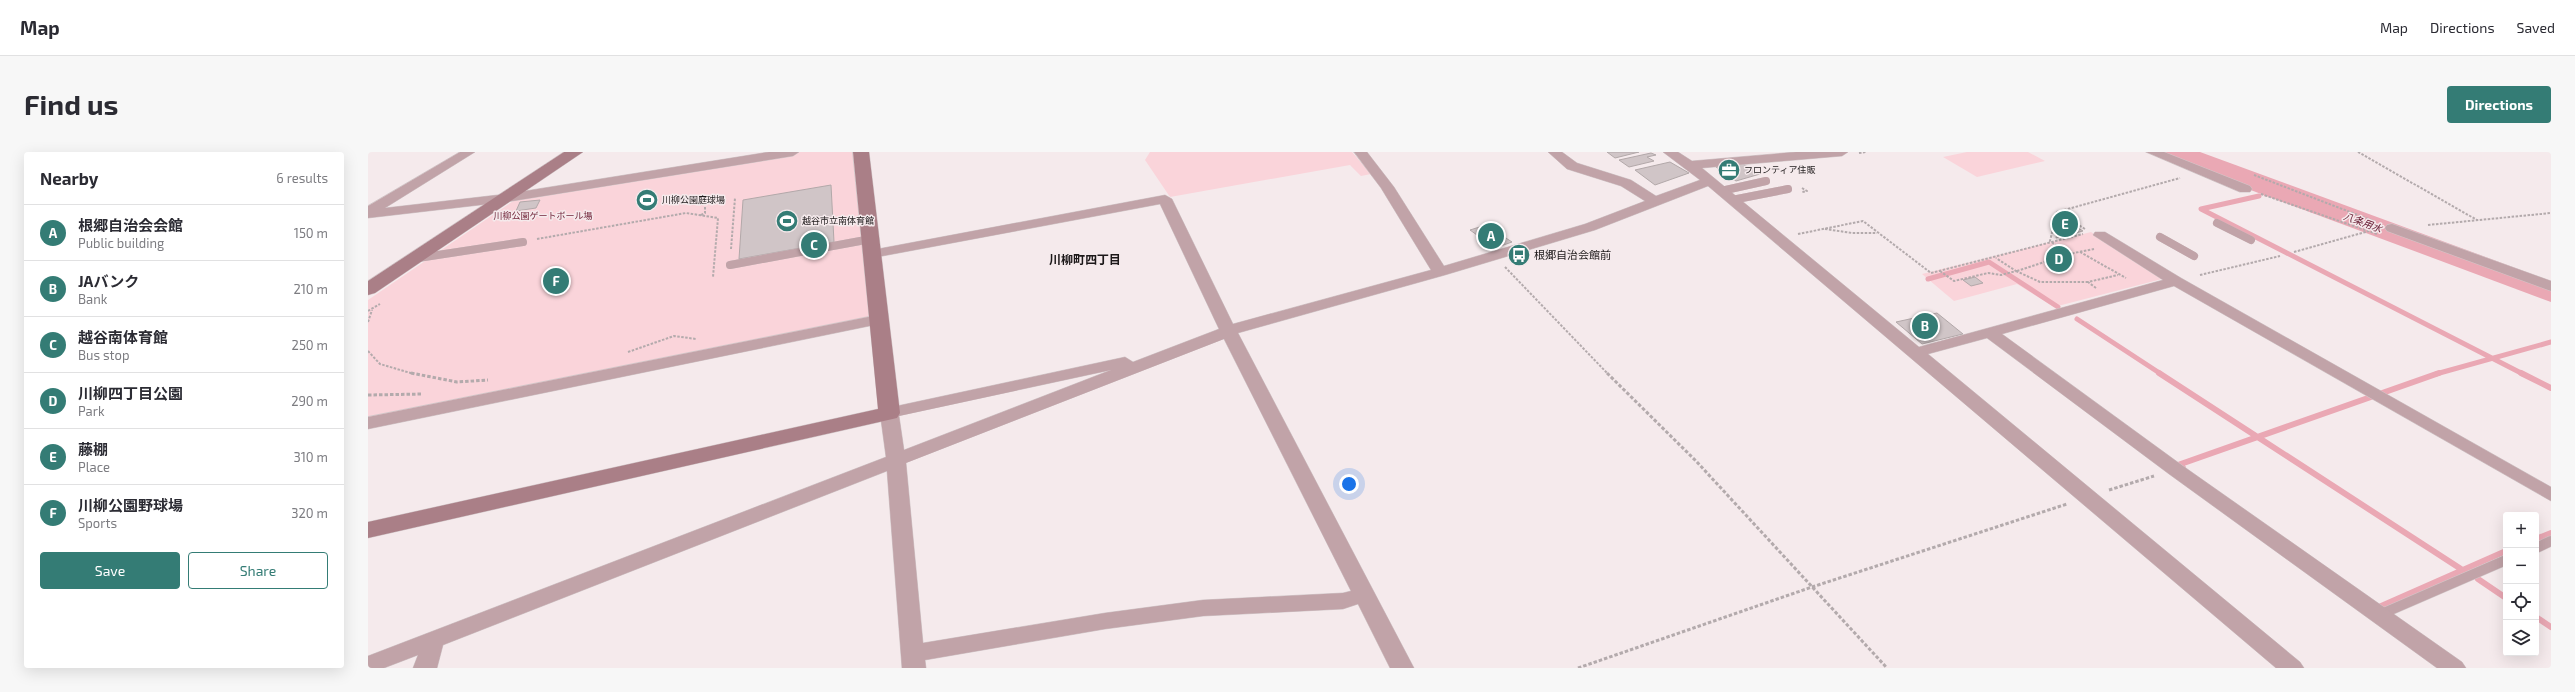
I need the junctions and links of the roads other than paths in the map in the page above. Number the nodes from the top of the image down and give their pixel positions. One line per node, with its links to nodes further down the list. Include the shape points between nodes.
1 (469, 152): 17 (street)
2 (575, 152): 15 (street)
3 (793, 152): 15 (street)
4 (862, 152): 24 (street)
5 (1360, 152): 28 (street, via 1387,187)
6 (1554, 152): 16 (street, via 1572,166 1626,183)
7 (1669, 152): 10 (street)
8 (1842, 152): 10 (street)
9 (2152, 152): 12 (street)
10 (1690, 165): 14 (street)
11 (1766, 181): 14 (lane)
12 (2237, 188)
13 (1788, 189): 14 (lane)
14 (1721, 191): 16 (street); 35 (street)
15 (506, 198): 17 (street); 26 (street)
16 (1654, 200): 28 (street, via 1590,227)
17 (368, 213)
18 (2217, 223): 22 (lane)
19 (2392, 228): 30 (street)
20 (2095, 233): 29 (street, via 2157,265)
21 (2160, 238): 25 (lane)
22 (2251, 240)
23 (523, 242): 26 (lane)
24 (872, 246): 27 (lane); 32 (street); 33 (street, via 1166,200)
25 (2194, 256)
26 (416, 258): 31 (street)
27 (730, 265)
28 (1440, 272): 33 (street)
29 (2176, 281): 34 (street); 40 (street, via 2351,385)
30 (2551, 286)
31 (368, 289)
32 (878, 320): 37 (street); 38 (street)
33 (1228, 331): 36 (street); 45 (street)
34 (1990, 333): 35 (street); 46 (street)
35 (1915, 353): 52 (street)
36 (1138, 365): 37 (street, via 1132,360); 39 (street)
37 (889, 413): 39 (street); 41 (street)
38 (368, 423)
39 (896, 461): 47 (street); 48 (street)
40 (2551, 495)
41 (368, 530)
42 (2551, 541): 43 (lane)
43 (2539, 547)
44 (2503, 561): 46 (lane)
45 (1364, 595): 48 (street, via 1343,601 1203,608 1120,619); 51 (street)
46 (2379, 615): 53 (street)
47 (434, 639): 49 (street); 50 (street)
48 (913, 660)
49 (368, 665)
50 (425, 668)
51 (1402, 668)
52 (2292, 668)
53 (2454, 668)

